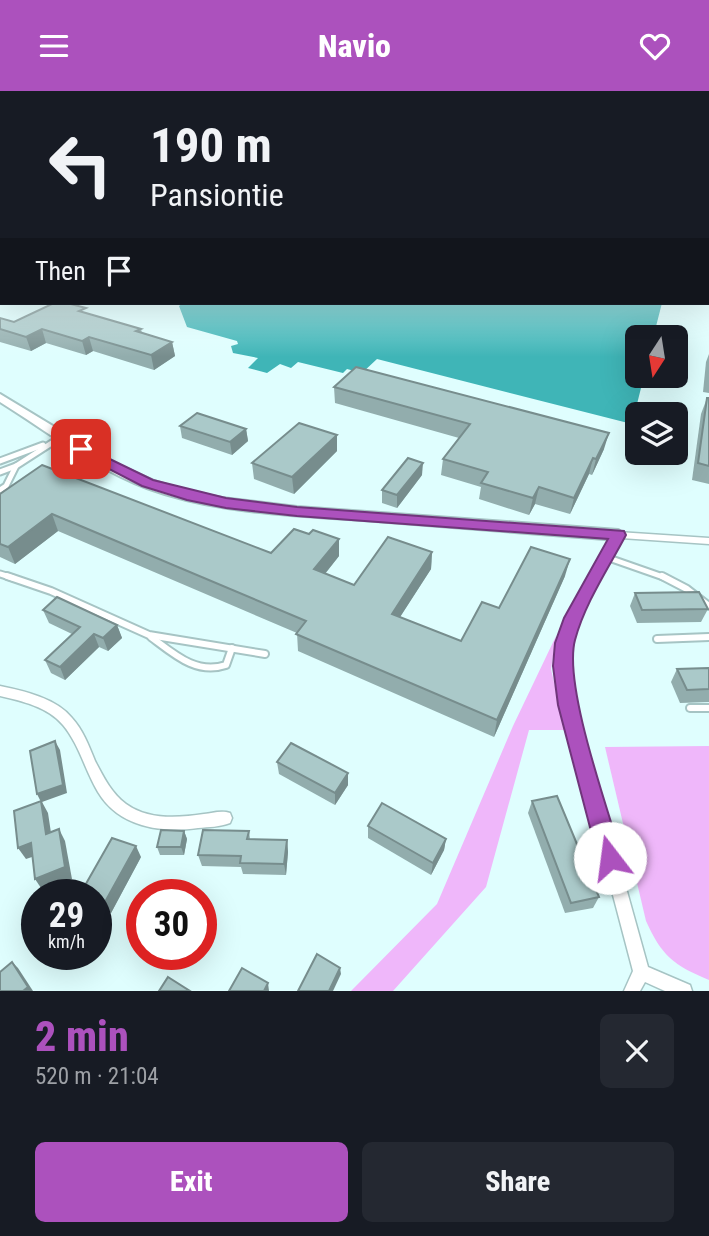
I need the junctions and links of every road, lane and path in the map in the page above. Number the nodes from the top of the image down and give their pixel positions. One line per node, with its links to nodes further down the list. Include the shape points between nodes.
1 (0, 397): 2 (street)
2 (57, 439): 3 (lane); 4 (lane); 7 (street, via 148,483 226,503)
3 (0, 461)
4 (16, 466): 5 (lane); 6 (lane)
5 (0, 472)
6 (0, 489)
7 (618, 535): 8 (street); 9 (street)
8 (709, 541)
9 (606, 557): 11 (lane, via 672,582); 21 (street, via 569,630 563,652 564,680)
10 (0, 574): 12 (lane, via 51,591)
11 (709, 606)
12 (149, 635): 15 (lane); 15 (lane, via 202,670 215,671 226,665)
13 (709, 637): 14 (lane)
14 (657, 639)
15 (232, 648): 16 (lane)
16 (265, 654)
17 (0, 691): 20 (street, via 44,706 68,721 110,798 124,810 166,823)
18 (690, 708): 19 (lane)
19 (709, 708)
20 (225, 818)
21 (641, 972): 22 (street); 23 (street)
22 (632, 991)
23 (684, 991)

